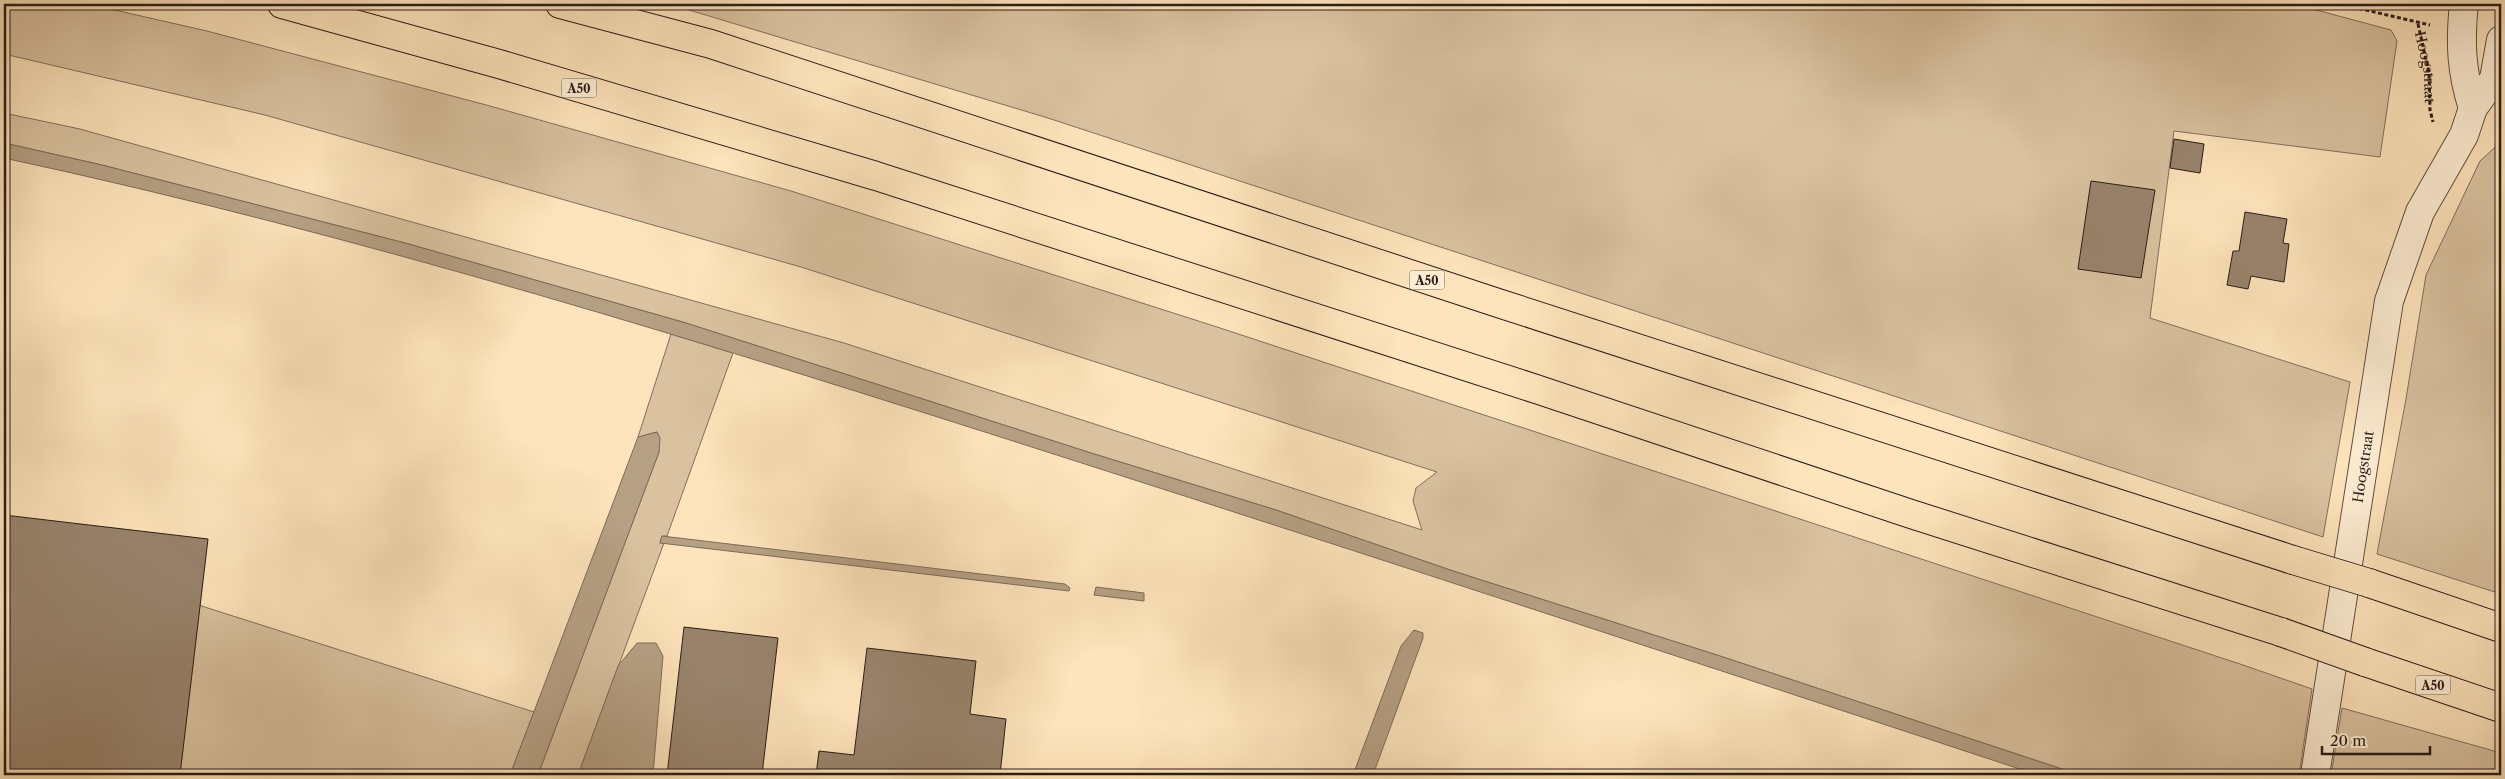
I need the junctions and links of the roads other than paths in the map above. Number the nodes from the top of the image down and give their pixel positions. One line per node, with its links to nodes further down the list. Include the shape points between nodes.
1 (282, 4): 7 (highway, A50, bridge, via 499,64 876,176 1518,382 1911,514 2281,632)
2 (560, 4): 6 (highway, A50, bridge, via 711,44)
3 (2464, 4): 5 (street, via 2463,70)
4 (2501, 40): 5 (street, Hoogstraat, via 2494,79)
5 (2473, 108): 8 (street, Hoogstraat, via 2464,135 2420,212 2389,301)
6 (2501, 628)
7 (2501, 708)
8 (2315, 775)

